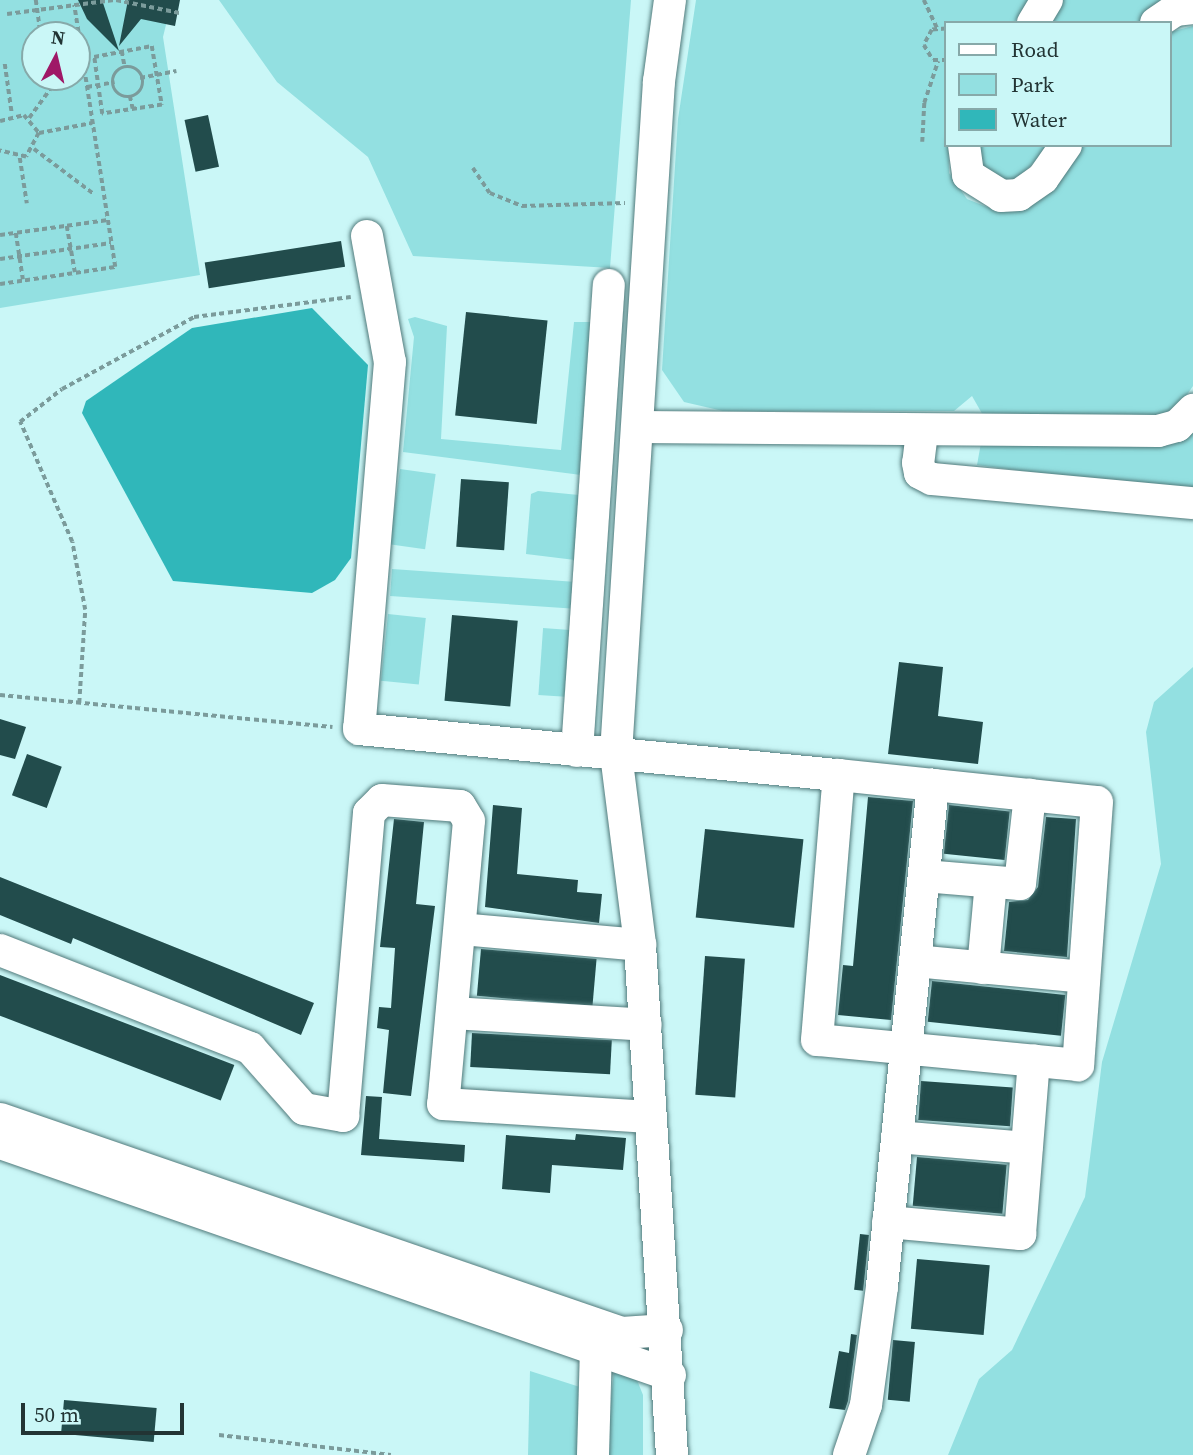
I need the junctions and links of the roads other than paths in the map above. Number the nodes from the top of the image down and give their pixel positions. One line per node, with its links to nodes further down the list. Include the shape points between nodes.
1 (670, 0): 11 (lane, via 651,204)
2 (1047, 0): 4 (lane)
3 (1193, 8): 5 (lane, via 1174,10)
4 (1034, 21)
5 (1159, 21)
6 (964, 147): 7 (lane, via 968,174 1001,196 1019,195 1043,178)
7 (1065, 147)
8 (367, 236): 14 (lane, via 381,293 390,362 359,729)
9 (609, 285): 14 (lane)
10 (1193, 410): 12 (lane, via 1177,426 1158,431)
11 (638, 427): 12 (lane); 15 (lane)
12 (922, 432): 13 (lane, via 920,473 932,479)
13 (1193, 503)
14 (577, 751): 15 (lane)
15 (616, 754): 16 (lane); 22 (lane)
16 (839, 775): 17 (lane); 29 (lane, via 817,1040)
17 (933, 785): 18 (lane); 19 (lane)
18 (1030, 795): 20 (lane, via 1020,884); 26 (lane, via 1097,802)
19 (923, 876): 20 (lane); 24 (lane)
20 (991, 881): 25 (lane)
21 (461, 929): 22 (lane); 23 (lane, via 469,821 460,807 382,800 369,813 343,1116 304,1109 250,1048); 27 (lane)
22 (640, 945): 28 (lane)
23 (0, 950)
24 (915, 961): 25 (lane); 29 (lane)
25 (983, 968): 26 (lane)
26 (1083, 977): 30 (lane, via 1078,1065)
27 (452, 1013): 28 (lane); 31 (lane, via 443,1104)
28 (646, 1025): 31 (lane)
29 (906, 1051): 30 (lane); 33 (lane)
30 (1034, 1061): 35 (lane)
31 (650, 1117): 37 (lane)
32 (0, 1119): 37 (lane, via 622,1333)
33 (897, 1137): 35 (lane); 36 (lane)
34 (0, 1143): 38 (lane)
35 (1027, 1148): 36 (lane, via 1020,1234)
36 (888, 1222): 42 (lane, via 866,1405)
37 (667, 1330): 39 (lane)
38 (596, 1348): 39 (lane); 40 (lane)
39 (670, 1375): 41 (lane)
40 (593, 1455)
41 (672, 1455)
42 (849, 1455)

